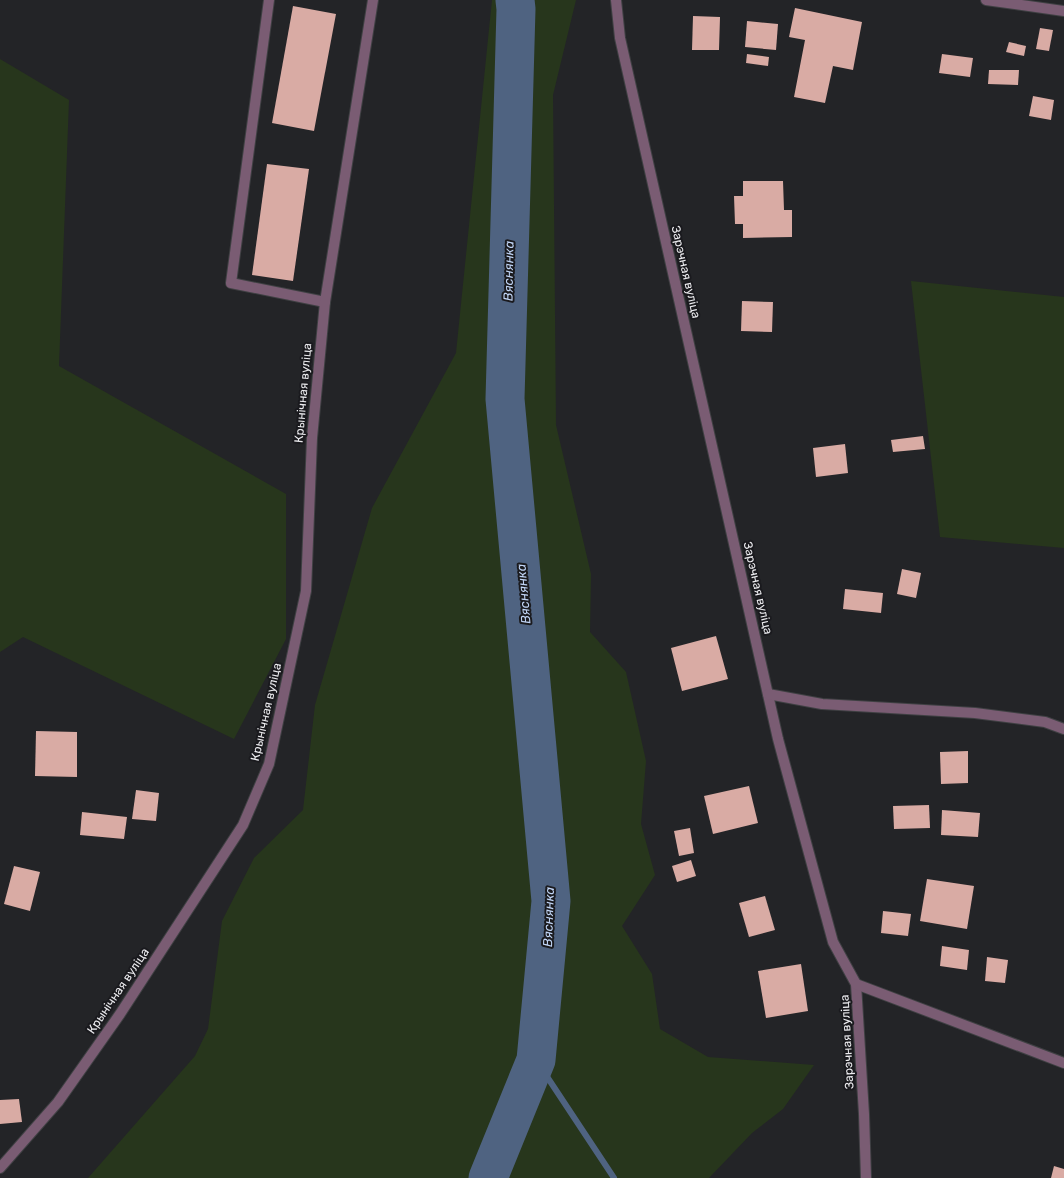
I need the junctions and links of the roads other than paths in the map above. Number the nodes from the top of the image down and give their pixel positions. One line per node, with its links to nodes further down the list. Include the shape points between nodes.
1 (269, 0): 6 (street, via 232,284)
2 (373, 0): 6 (street, Крынічная вуліца)
3 (616, 0): 7 (street, Зарэчная вуліца, via 620,38)
4 (986, 0): 5 (street)
5 (1064, 11)
6 (325, 302): 11 (street, Крынічная вуліца, via 312,438 306,591 269,764 243,825 120,1014 58,1102)
7 (768, 694): 8 (street, via 822,704 975,713 1046,722); 9 (street, Зарэчная вуліца, via 833,942)
8 (1064, 729)
9 (856, 984): 10 (street); 12 (street, Зарэчная вуліца)
10 (1064, 1063)
11 (0, 1168)
12 (866, 1178)

